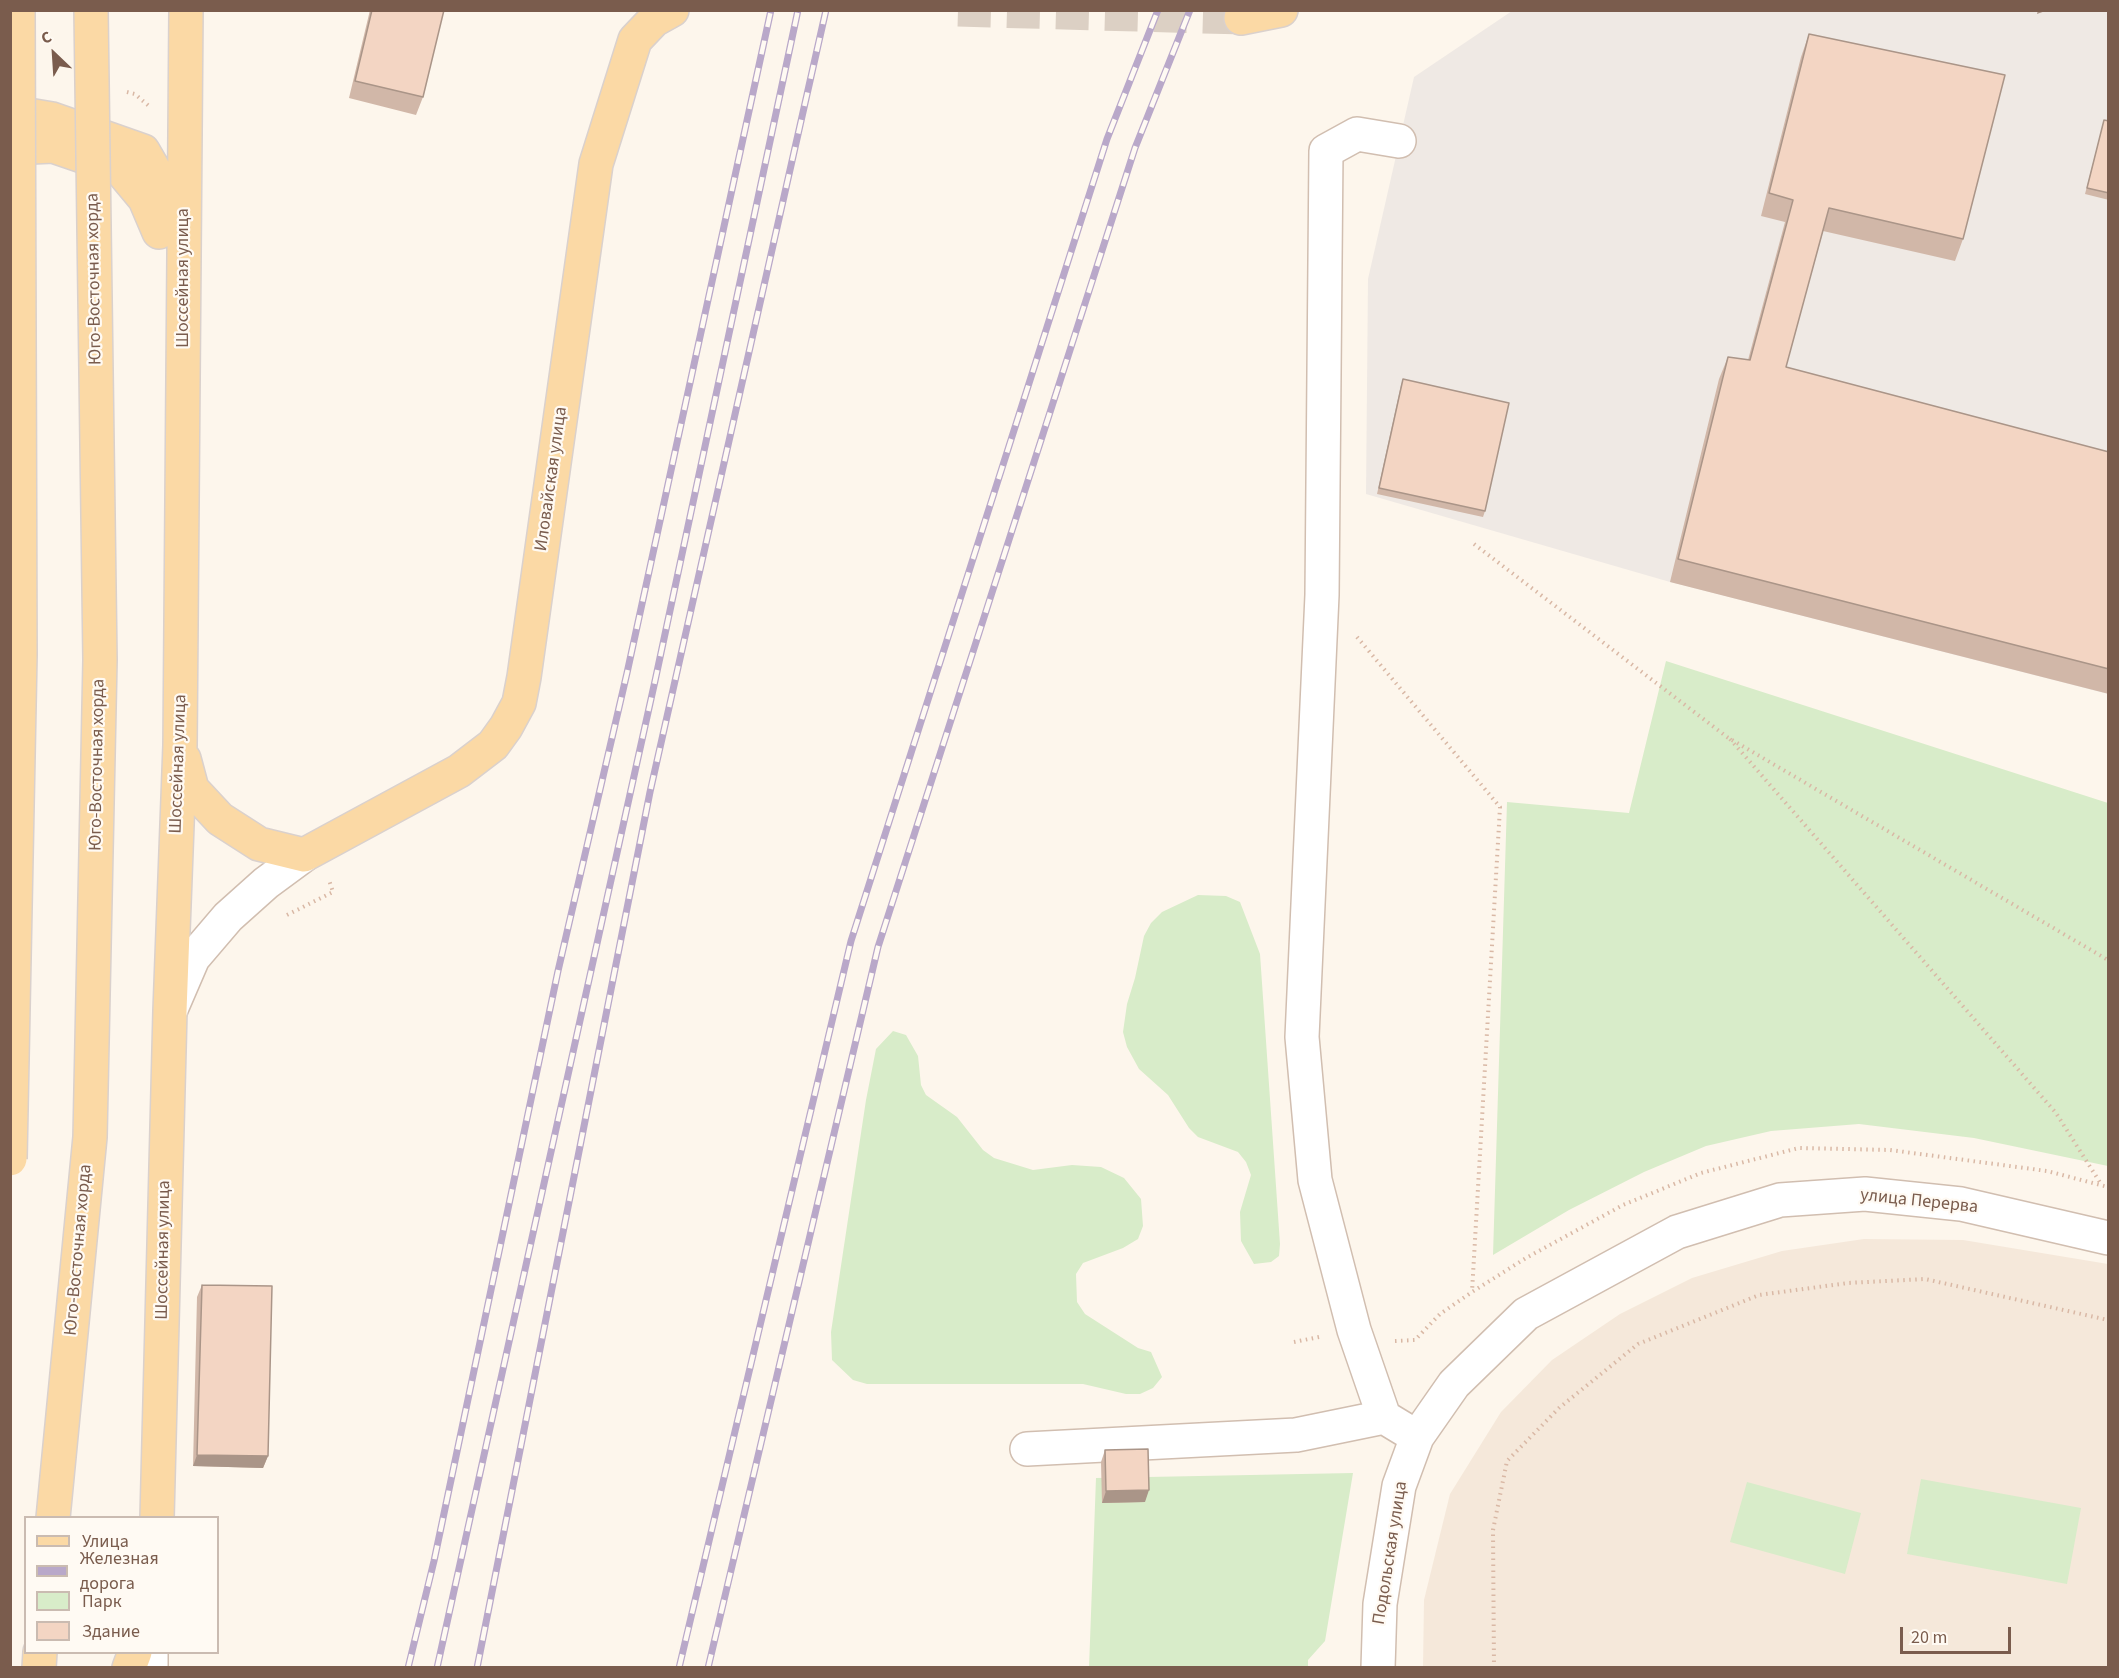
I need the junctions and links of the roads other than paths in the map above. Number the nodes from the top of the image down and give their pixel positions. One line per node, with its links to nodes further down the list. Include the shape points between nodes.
1 (18, 10): 14 (main road, bridge, via 20,655)
2 (91, 10): 20 (main road, Юго-Восточная хорда, bridge, via 100,660 90,1137)
3 (186, 10): 10 (main road, Шоссейная улица)
4 (672, 10): 12 (main road, Иловайская улица, via 654,20 635,40 596,164 519,703 493,745 473,762)
5 (1281, 10): 6 (main road)
6 (1241, 18)
7 (10, 112): 10 (main road, via 52,118 143,151 174,215)
8 (1399, 141): 17 (street, via 1357,134 1326,151 1322,595 1302,1037 1315,1180 1354,1330)
9 (10, 148): 10 (main road, via 53,146 120,169 145,199)
10 (184, 285): 11 (main road, Шоссейная улица)
11 (180, 745): 12 (main road, via 192,789 220,819 259,844); 13 (main road, Шоссейная улица)
12 (304, 855): 13 (street, Иловайская улица, via 235,910 193,958)
13 (170, 1011): 21 (main road, Шоссейная улица)
14 (10, 1160)
15 (2109, 1238): 16 (street, улица Перерва, via 1961,1204 1865,1194 1780,1200 1677,1232)
16 (1598, 1273): 18 (street, Подольская улица, via 1526,1314 1454,1384)
17 (1384, 1417): 18 (street); 19 (street, via 1296,1435)
18 (1417, 1437): 24 (street, Подольская улица, via 1399,1486 1380,1604)
19 (1027, 1449)
20 (53, 1516)
21 (157, 1516)
22 (135, 1654): 23 (main road)
23 (129, 1668)
24 (1378, 1668)

